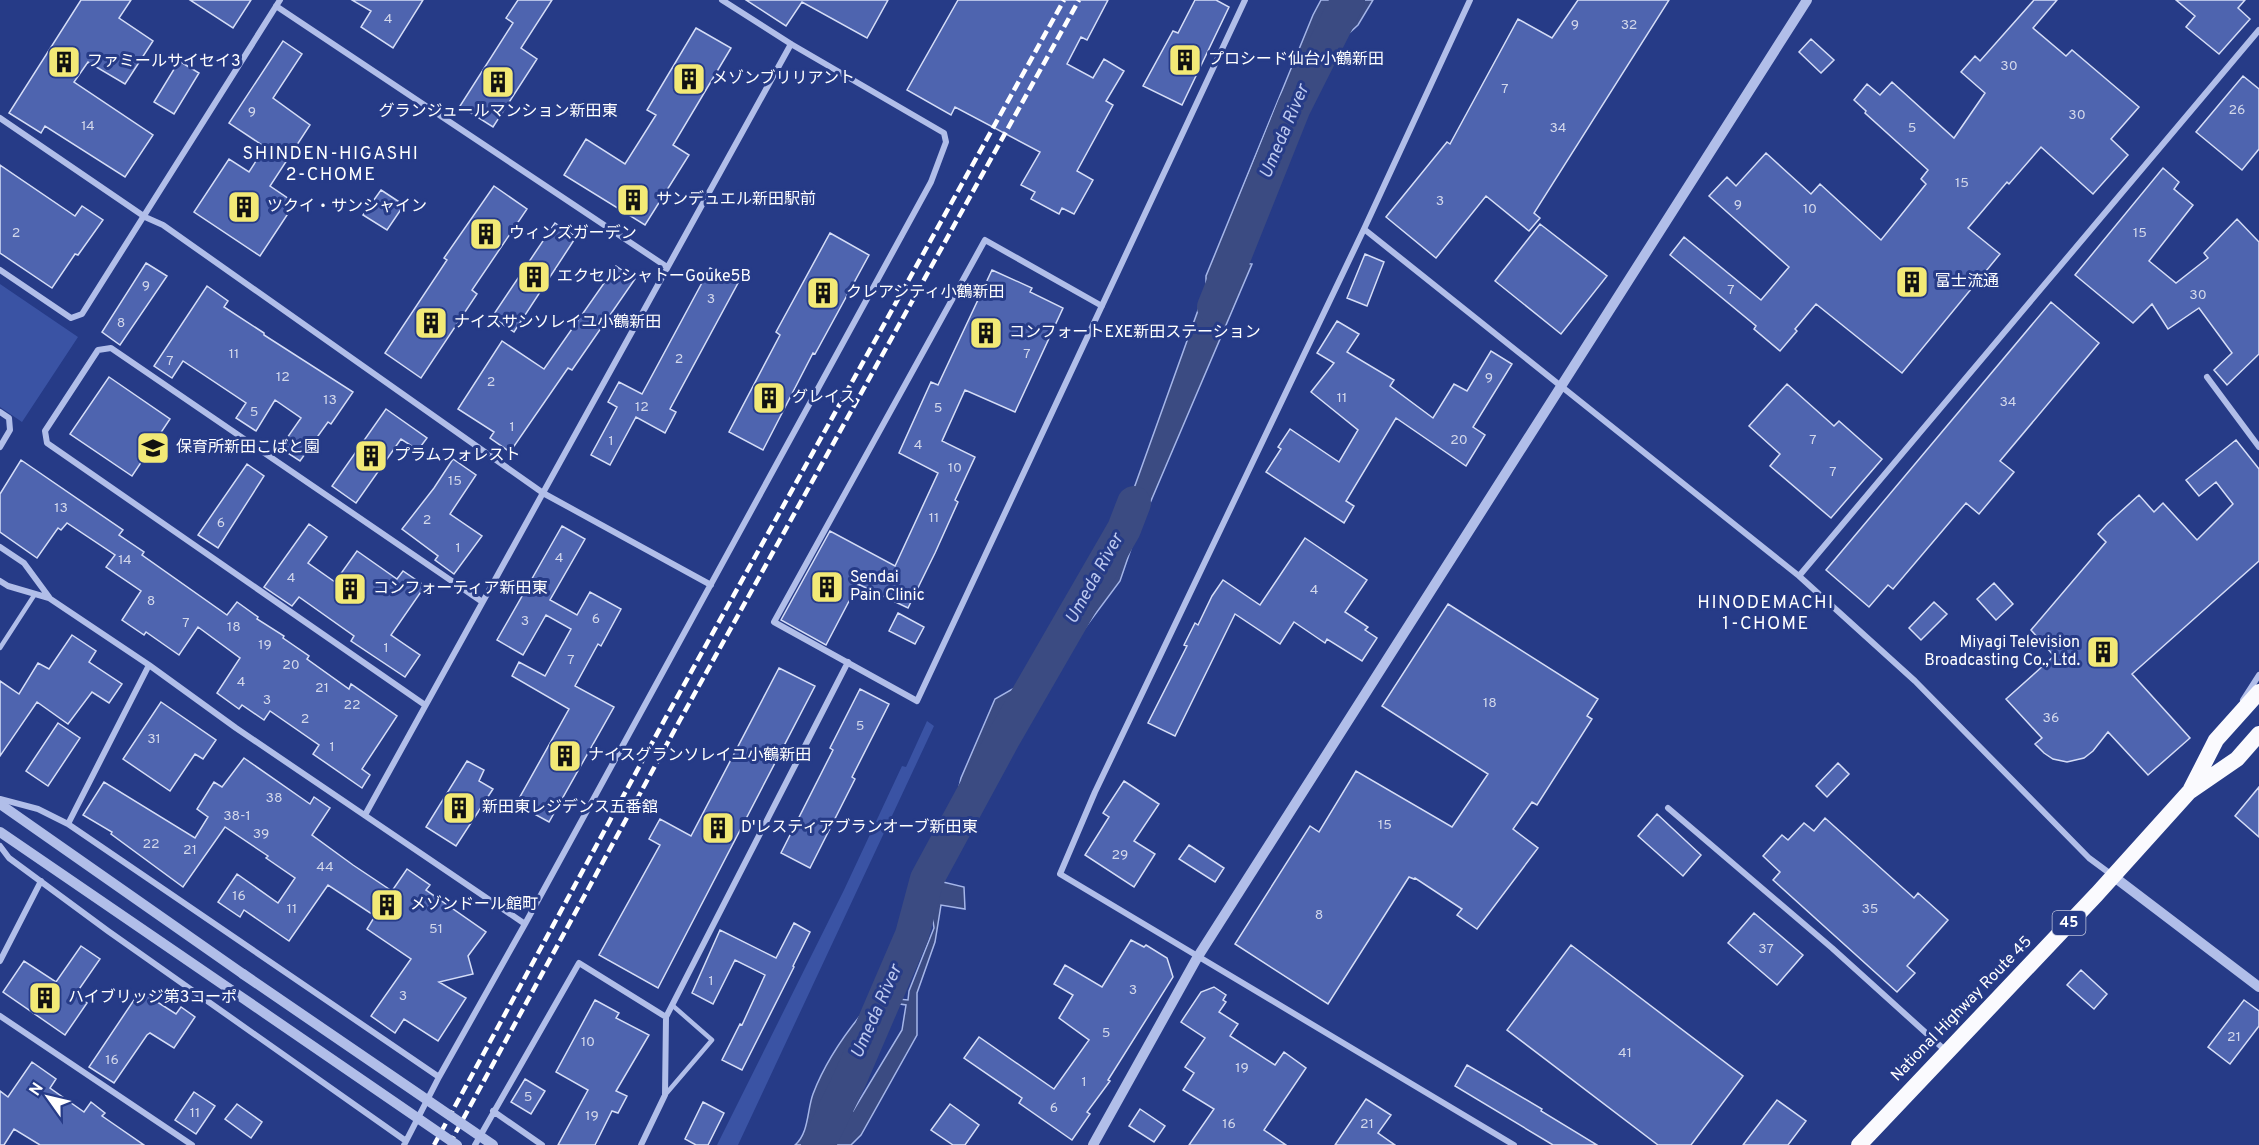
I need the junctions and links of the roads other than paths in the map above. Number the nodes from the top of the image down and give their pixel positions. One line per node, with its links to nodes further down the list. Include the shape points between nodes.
1 (280, 0): 6 (street)
2 (722, 0): 8 (street)
3 (1245, 0): 14 (street)
4 (1470, 0): 11 (street)
5 (1807, 0): 16 (street)
6 (276, 6): 10 (street); 12 (street)
7 (2259, 30): 22 (street)
8 (791, 44): 12 (street); 24 (street, via 944,133 946,142 932,182)
9 (0, 118): 10 (street)
10 (145, 217): 13 (street, via 82,315 71,318); 20 (street, via 163,225)
11 (1364, 229): 16 (street); 47 (street, via 1095,792 1060,874)
12 (667, 267): 20 (street)
13 (0, 270)
14 (1102, 306): 29 (street, via 917,701); 29 (street, via 985,240 774,622)
15 (2207, 377): 19 (street)
16 (1562, 386): 22 (street); 47 (street)
17 (0, 412): 18 (street, via 9,418 10,430)
18 (0, 447)
19 (2259, 447)
20 (543, 493): 24 (street); 27 (street)
21 (0, 547): 26 (street, via 24,563)
22 (1799, 576): 44 (street, via 1915,681 2089,858)
23 (0, 581): 25 (street)
24 (711, 585): 46 (street)
25 (35, 594): 26 (street); 28 (lane)
26 (49, 598): 30 (street)
27 (482, 601): 33 (street); 33 (street, via 111,348 98,350 45,431 47,443)
28 (0, 648)
29 (848, 662): 50 (street)
30 (149, 665): 40 (street); 41 (street)
31 (2259, 675): 35 (street)
32 (2259, 692): 35 (highway, National Highway Route 45 / 45)
33 (425, 705): 40 (street)
34 (2259, 734): 36 (highway, National Highway Route 45 / 45, via 2237,759)
35 (2216, 740): 36 (highway, National Highway Route 45 / 45)
36 (2189, 792): 44 (highway, National Highway Route 45 / 45)
37 (0, 799): 41 (street, via 38,809)
38 (0, 804): 61 (street, bridge)
39 (1668, 808): 53 (street)
40 (365, 815): 46 (street)
41 (68, 824): 54 (street)
42 (0, 832): 59 (street, bridge)
43 (0, 846): 45 (street, via 9,858)
44 (2113, 876): 49 (street); 53 (highway, National Highway Route 45 / 45)
45 (41, 881): 48 (street); 57 (street)
46 (525, 924): 54 (street)
47 (1197, 958): 64 (street); 65 (street)
48 (0, 961)
49 (2259, 987)
50 (672, 1005): 52 (street); 55 (lane, via 712,1040)
51 (0, 1016): 58 (street)
52 (666, 1017): 55 (street); 56 (street, via 579,963)
53 (1946, 1051): 66 (highway, National Highway Route 45 / 45)
54 (439, 1077): 57 (street)
55 (665, 1095): 63 (street)
56 (493, 1112): 60 (street); 62 (street)
57 (405, 1143)
58 (192, 1145)
59 (457, 1145)
60 (475, 1145)
61 (494, 1145)
62 (542, 1145)
63 (641, 1145)
64 (1093, 1145)
65 (1514, 1145)
66 (1858, 1145)

